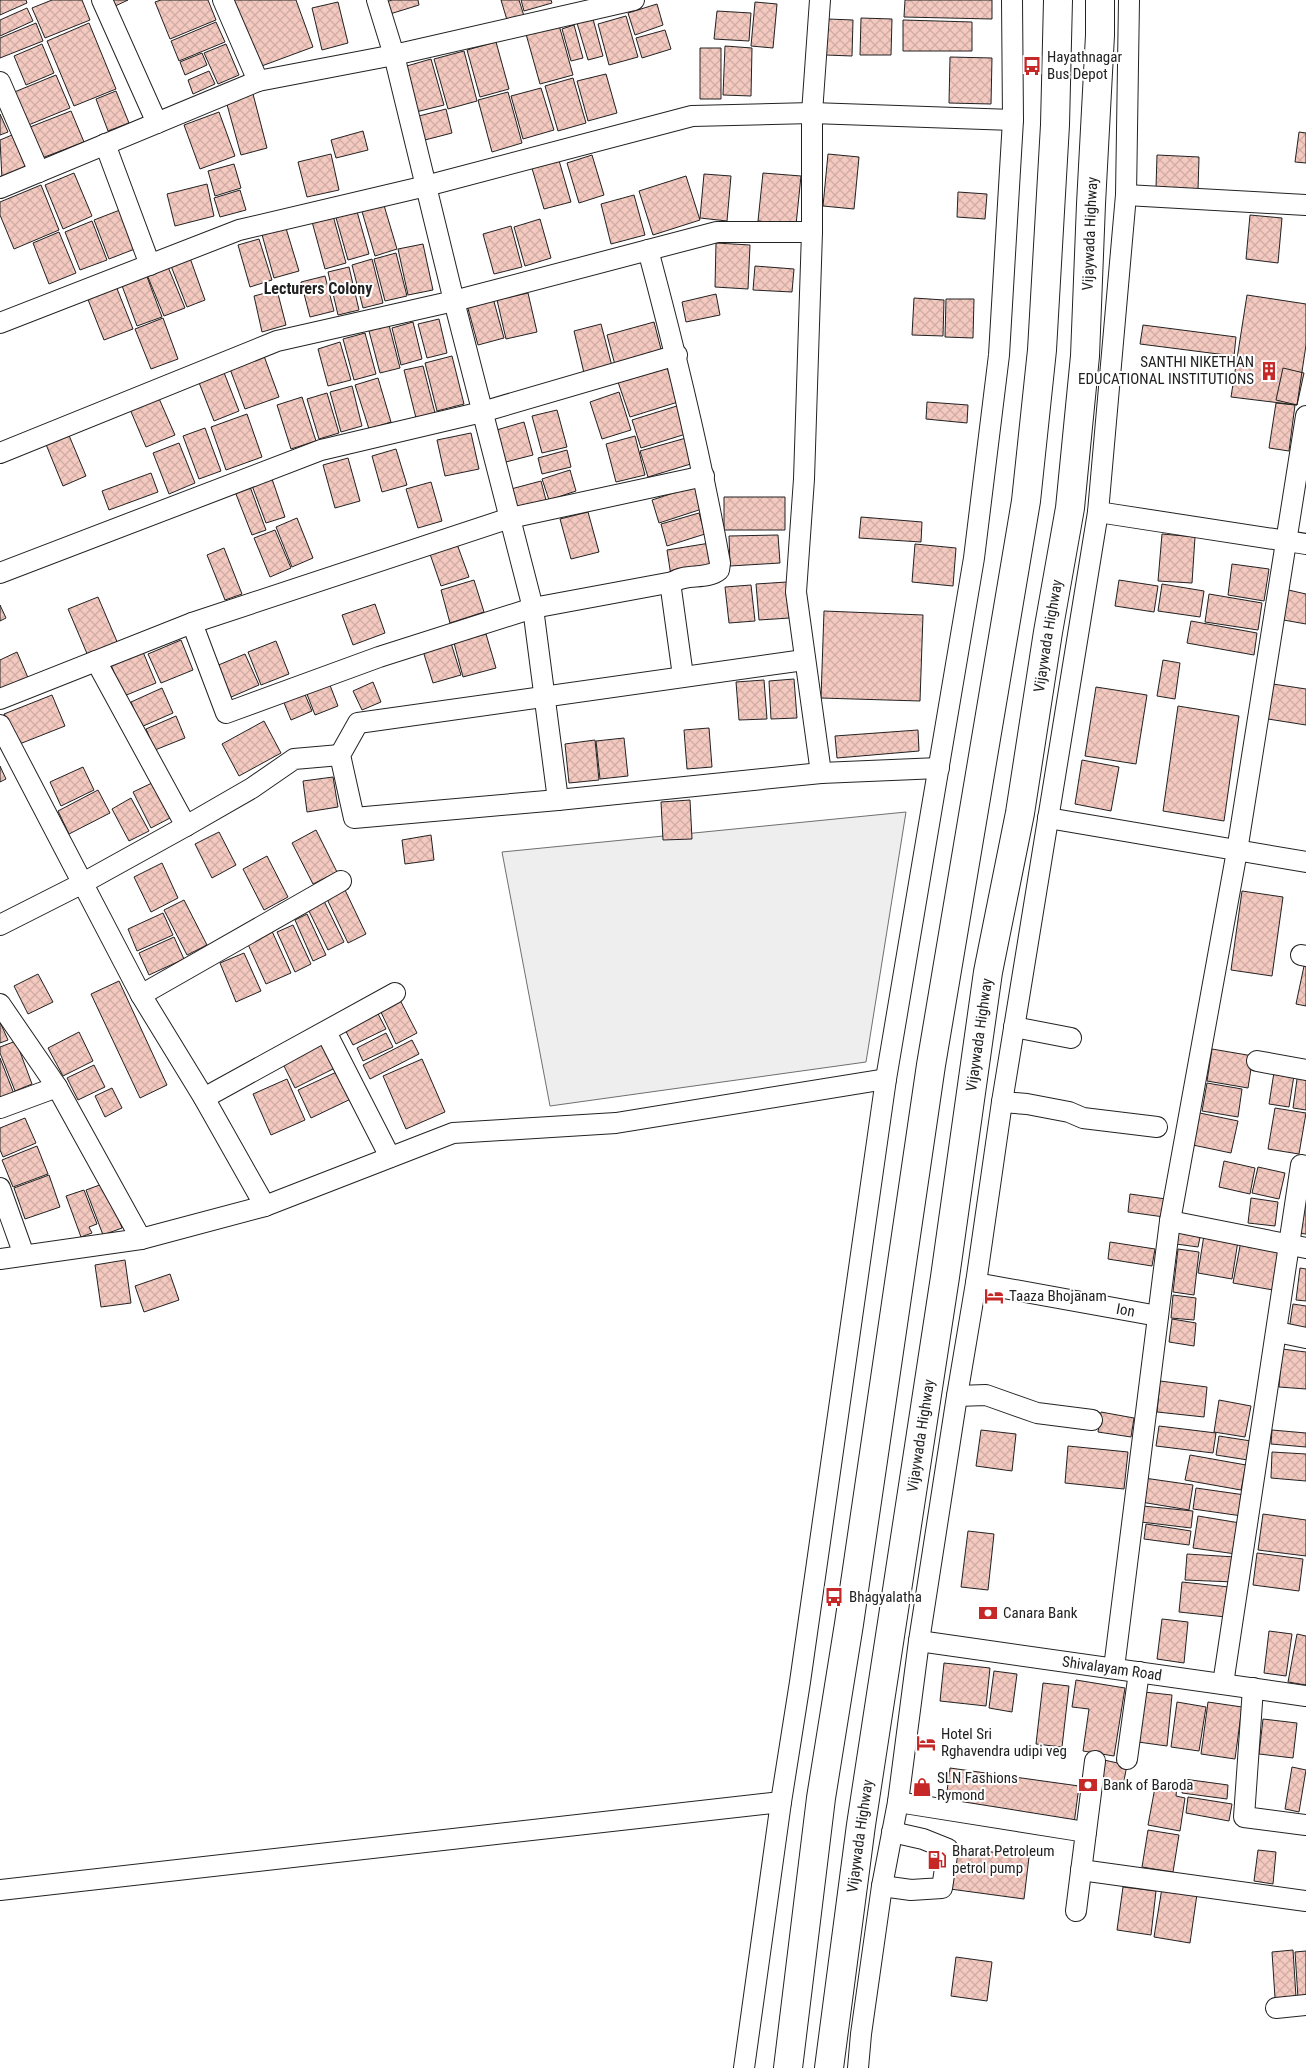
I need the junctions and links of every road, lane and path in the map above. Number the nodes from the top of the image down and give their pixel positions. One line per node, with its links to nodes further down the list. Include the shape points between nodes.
1 (102, 0): 15 (street)
2 (223, 0): 11 (street)
3 (377, 0): 10 (street)
4 (634, 0): 10 (street)
5 (820, 0): 13 (street)
6 (1012, 0): 14 (street)
7 (1058, 0): 39 (highway, via 1055,125 1042,350 1026,501)
8 (1100, 0): 40 (highway, Vijaywada Highway, via 1085,356 1070,508)
9 (1129, 0): 20 (street)
10 (394, 55): 11 (street); 18 (street)
11 (258, 81): 15 (street)
12 (0, 82): 17 (street)
13 (812, 113): 14 (street); 18 (street, via 692,116); 22 (street)
14 (1013, 120): 48 (street, via 999,355 974,558)
15 (157, 123): 16 (street)
16 (105, 144): 17 (street); 24 (street)
17 (39, 172): 19 (street)
18 (426, 186): 24 (street, via 239,230); 25 (street)
19 (0, 188)
20 (1126, 195): 21 (street); 32 (street)
21 (1306, 205)
22 (812, 232): 23 (street, via 717,232); 41 (street, via 804,479 796,592)
23 (648, 250): 25 (street); 27 (street)
24 (150, 265): 26 (street)
25 (454, 301): 28 (street); 30 (street, via 277,341)
26 (0, 324)
27 (676, 355): 28 (street); 31 (street)
28 (482, 412): 33 (street); 35 (street, via 320,450)
29 (1306, 416): 34 (street)
30 (0, 454)
31 (704, 476): 33 (street); 36 (street, via 719,570 714,574 678,578)
32 (1098, 512): 34 (street); 51 (street)
33 (510, 518): 37 (street); 38 (street)
34 (1297, 542): 53 (street)
35 (0, 573)
36 (672, 582): 37 (street); 43 (street)
37 (533, 608): 38 (street, via 379,657 226,713); 44 (street)
38 (192, 623): 42 (street)
39 (1006, 624): 40 (highway); 108 (highway, via 931,1065 849,1624 820,1798)
40 (1048, 632): 109 (highway, Vijaywada Highway, via 1020,813 988,972 944,1286 861,1825)
41 (804, 660): 43 (street); 49 (street)
42 (96, 661): 45 (street); 52 (street)
43 (683, 676): 44 (street)
44 (543, 697): 47 (street, via 358,724); 50 (street)
45 (0, 699)
46 (0, 725): 56 (street)
47 (340, 755): 50 (street, via 354,818); 52 (street, via 294,759 252,788)
48 (939, 768): 49 (street); 66 (street)
49 (822, 774): 50 (street)
50 (558, 800)
51 (1048, 818): 53 (street); 61 (street)
52 (186, 826): 56 (street)
53 (1237, 851): 54 (street); 76 (street)
54 (1306, 862)
55 (341, 881): 59 (street)
56 (83, 883): 57 (street); 59 (street)
57 (0, 925)
58 (395, 993): 62 (street)
59 (141, 995): 68 (street)
60 (0, 1004): 67 (street)
61 (1014, 1027): 63 (street); 69 (street)
62 (326, 1032): 68 (street); 72 (street)
63 (1071, 1038)
64 (1257, 1061): 65 (street)
65 (1306, 1070)
66 (886, 1078): 72 (street, via 616,1123 453,1133); 95 (street)
67 (57, 1087): 70 (street); 77 (street)
68 (204, 1098): 75 (street)
69 (1002, 1102): 71 (street, via 1069,1112 1083,1118); 81 (street)
70 (0, 1108)
71 (1157, 1127)
72 (390, 1157): 75 (street)
73 (1306, 1166): 78 (street, via 1301,1165)
74 (0, 1188): 79 (street)
75 (264, 1206): 77 (street)
76 (1170, 1221): 78 (street); 82 (street)
77 (141, 1239): 79 (street)
78 (1298, 1246): 83 (street)
79 (24, 1255): 80 (street)
80 (0, 1259)
81 (976, 1283): 82 (street, Ion); 85 (street)
82 (1158, 1316): 88 (street)
83 (1277, 1332): 84 (street); 90 (street)
84 (1306, 1338)
85 (956, 1396): 86 (street, via 986,1396 1037,1413); 87 (street)
86 (1092, 1420)
87 (919, 1640): 88 (street, Shivalayam Road); 96 (street)
88 (1114, 1668): 89 (street, Shivalayam Road)
89 (1139, 1672): 90 (street, Shivalayam Road); 93 (street)
90 (1223, 1684): 91 (street, Shivalayam Road)
91 (1253, 1688): 92 (street, Shivalayam Road); 97 (street, via 1244,1817)
92 (1306, 1696)
93 (1127, 1759)
94 (1095, 1761): 99 (street)
95 (780, 1802): 102 (street); 107 (street)
96 (898, 1802): 98 (street); 99 (street)
97 (1306, 1825)
98 (892, 1832): 101 (street); 101 (street, via 948,1849 942,1888 911,1890)
99 (1086, 1832): 100 (street)
100 (1081, 1870): 103 (street); 104 (street)
101 (882, 1886): 110 (street)
102 (0, 1890)
103 (1306, 1901)
104 (1076, 1911)
105 (1306, 2005): 106 (street)
106 (1276, 2008)
107 (744, 2068)
108 (788, 2068)
109 (829, 2068)
110 (858, 2068)

